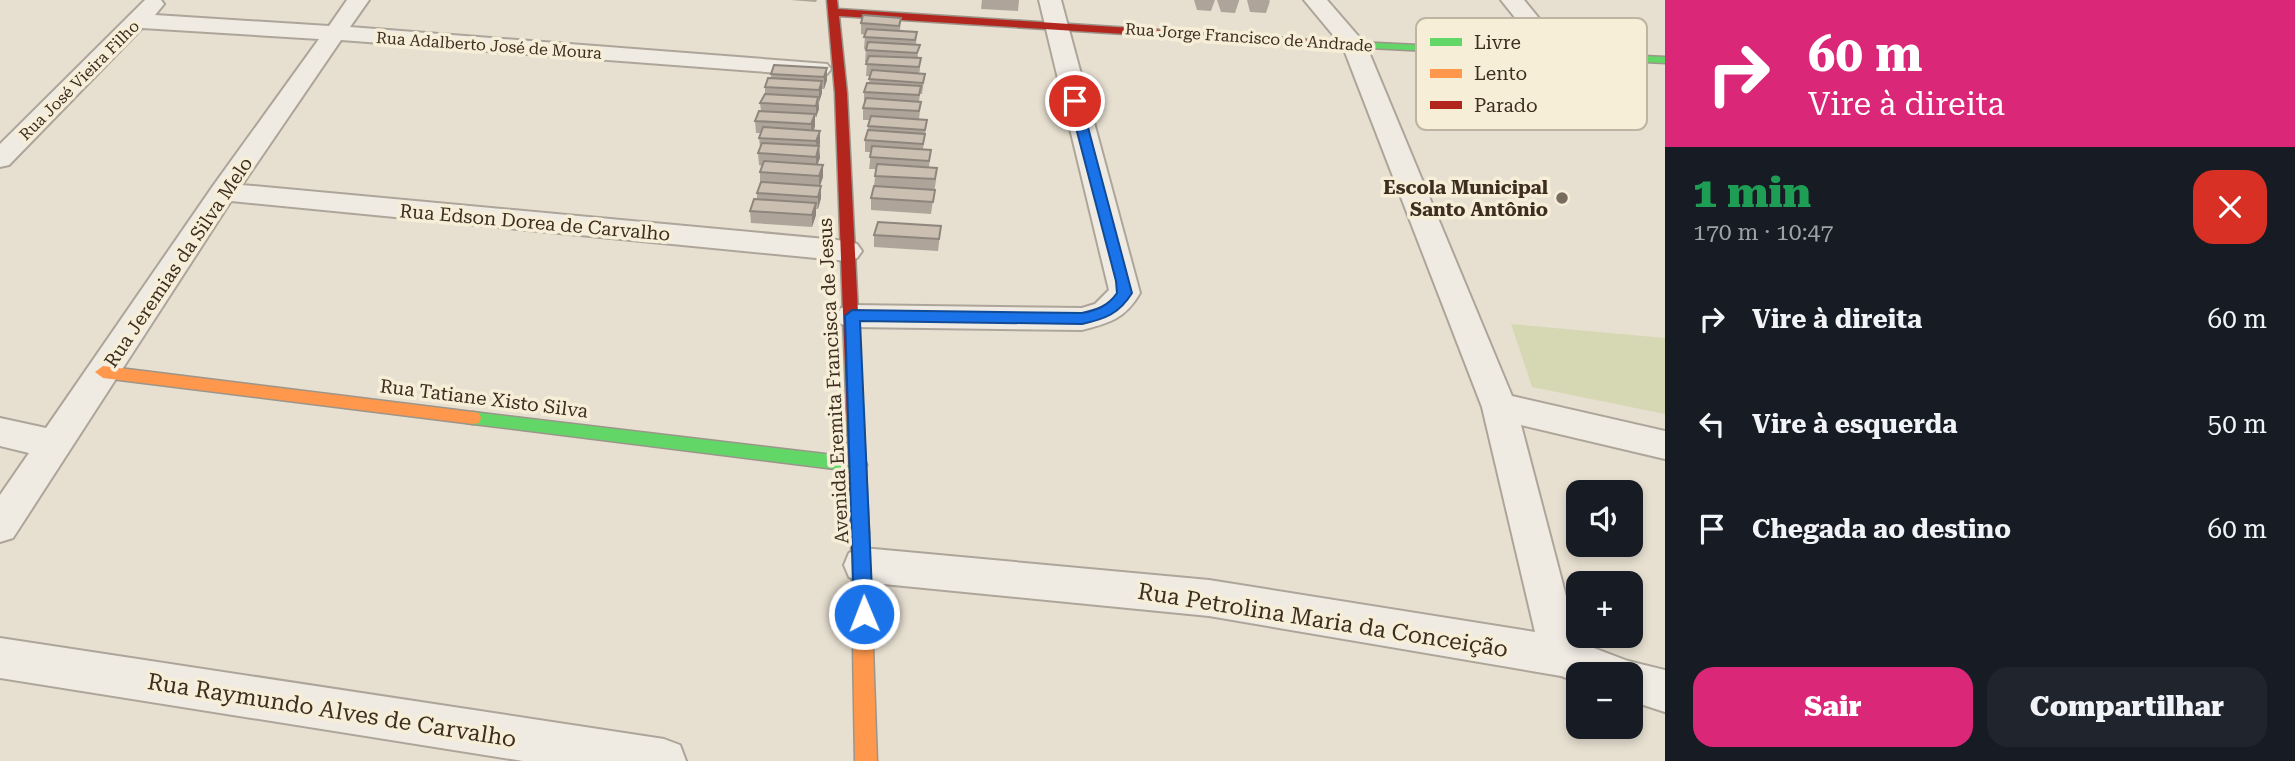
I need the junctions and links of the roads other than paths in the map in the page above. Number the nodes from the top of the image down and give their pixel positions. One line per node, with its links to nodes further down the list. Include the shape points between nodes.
1 (157, 0): 8 (street, Rua José Vieira Filho)
2 (358, 0): 9 (street, Rua Jeremias da Silva Melo)
3 (1315, 0): 10 (street)
4 (1512, 0): 7 (street)
5 (832, 6): 6 (street, Rua Jorge Francisco de Andrade); 14 (street, Avenida Eremita Francisca de Jesus)
6 (1052, 12): 10 (street, Rua Jorge Francisco de Andrade); 18 (street, via 1125,293 1105,313 1082,318)
7 (1527, 18)
8 (137, 21): 9 (street, Rua Adalberto José de Moura); 15 (street, Rua José Vieira Filho)
9 (336, 34): 14 (street, Rua Adalberto José de Moura); 16 (street, Rua Jeremias da Silva Melo)
10 (1354, 45): 11 (street, Rua Jorge Francisco de Andrade); 20 (street)
11 (1416, 48)
12 (1647, 59): 13 (street, Rua Jorge Francisco de Andrade)
13 (1665, 60)
14 (840, 71): 17 (street, Avenida Eremita Francisca de Jesus)
15 (0, 159)
16 (223, 192): 17 (street, Rua Edson Dorea de Carvalho); 19 (street, Rua Jeremias da Silva Melo)
17 (847, 251): 18 (street, Avenida Eremita Francisca de Jesus)
18 (852, 316): 24 (street, Avenida Eremita Francisca de Jesus)
19 (103, 372): 22 (street, Rua Jeremias da Silva Melo); 24 (street, Rua Tatiane Xisto Silva)
20 (1499, 407): 23 (street); 27 (street)
21 (0, 432): 22 (street)
22 (53, 444): 25 (street, Rua Jeremias da Silva Melo)
23 (1665, 445)
24 (859, 465): 26 (street, Avenida Eremita Francisca de Jesus)
25 (0, 526)
26 (863, 565): 27 (street, Rua Petrolina Maria da Conceição, via 1209,598); 33 (street, Avenida Eremita Francisca de Jesus)
27 (1562, 656): 29 (street, Rua Petrolina Maria da Conceição)
28 (0, 658): 32 (street, Rua Raymundo Alves de Carvalho)
29 (1579, 662)
30 (1643, 684): 31 (street)
31 (1665, 691)
32 (664, 761)
33 (866, 761)

